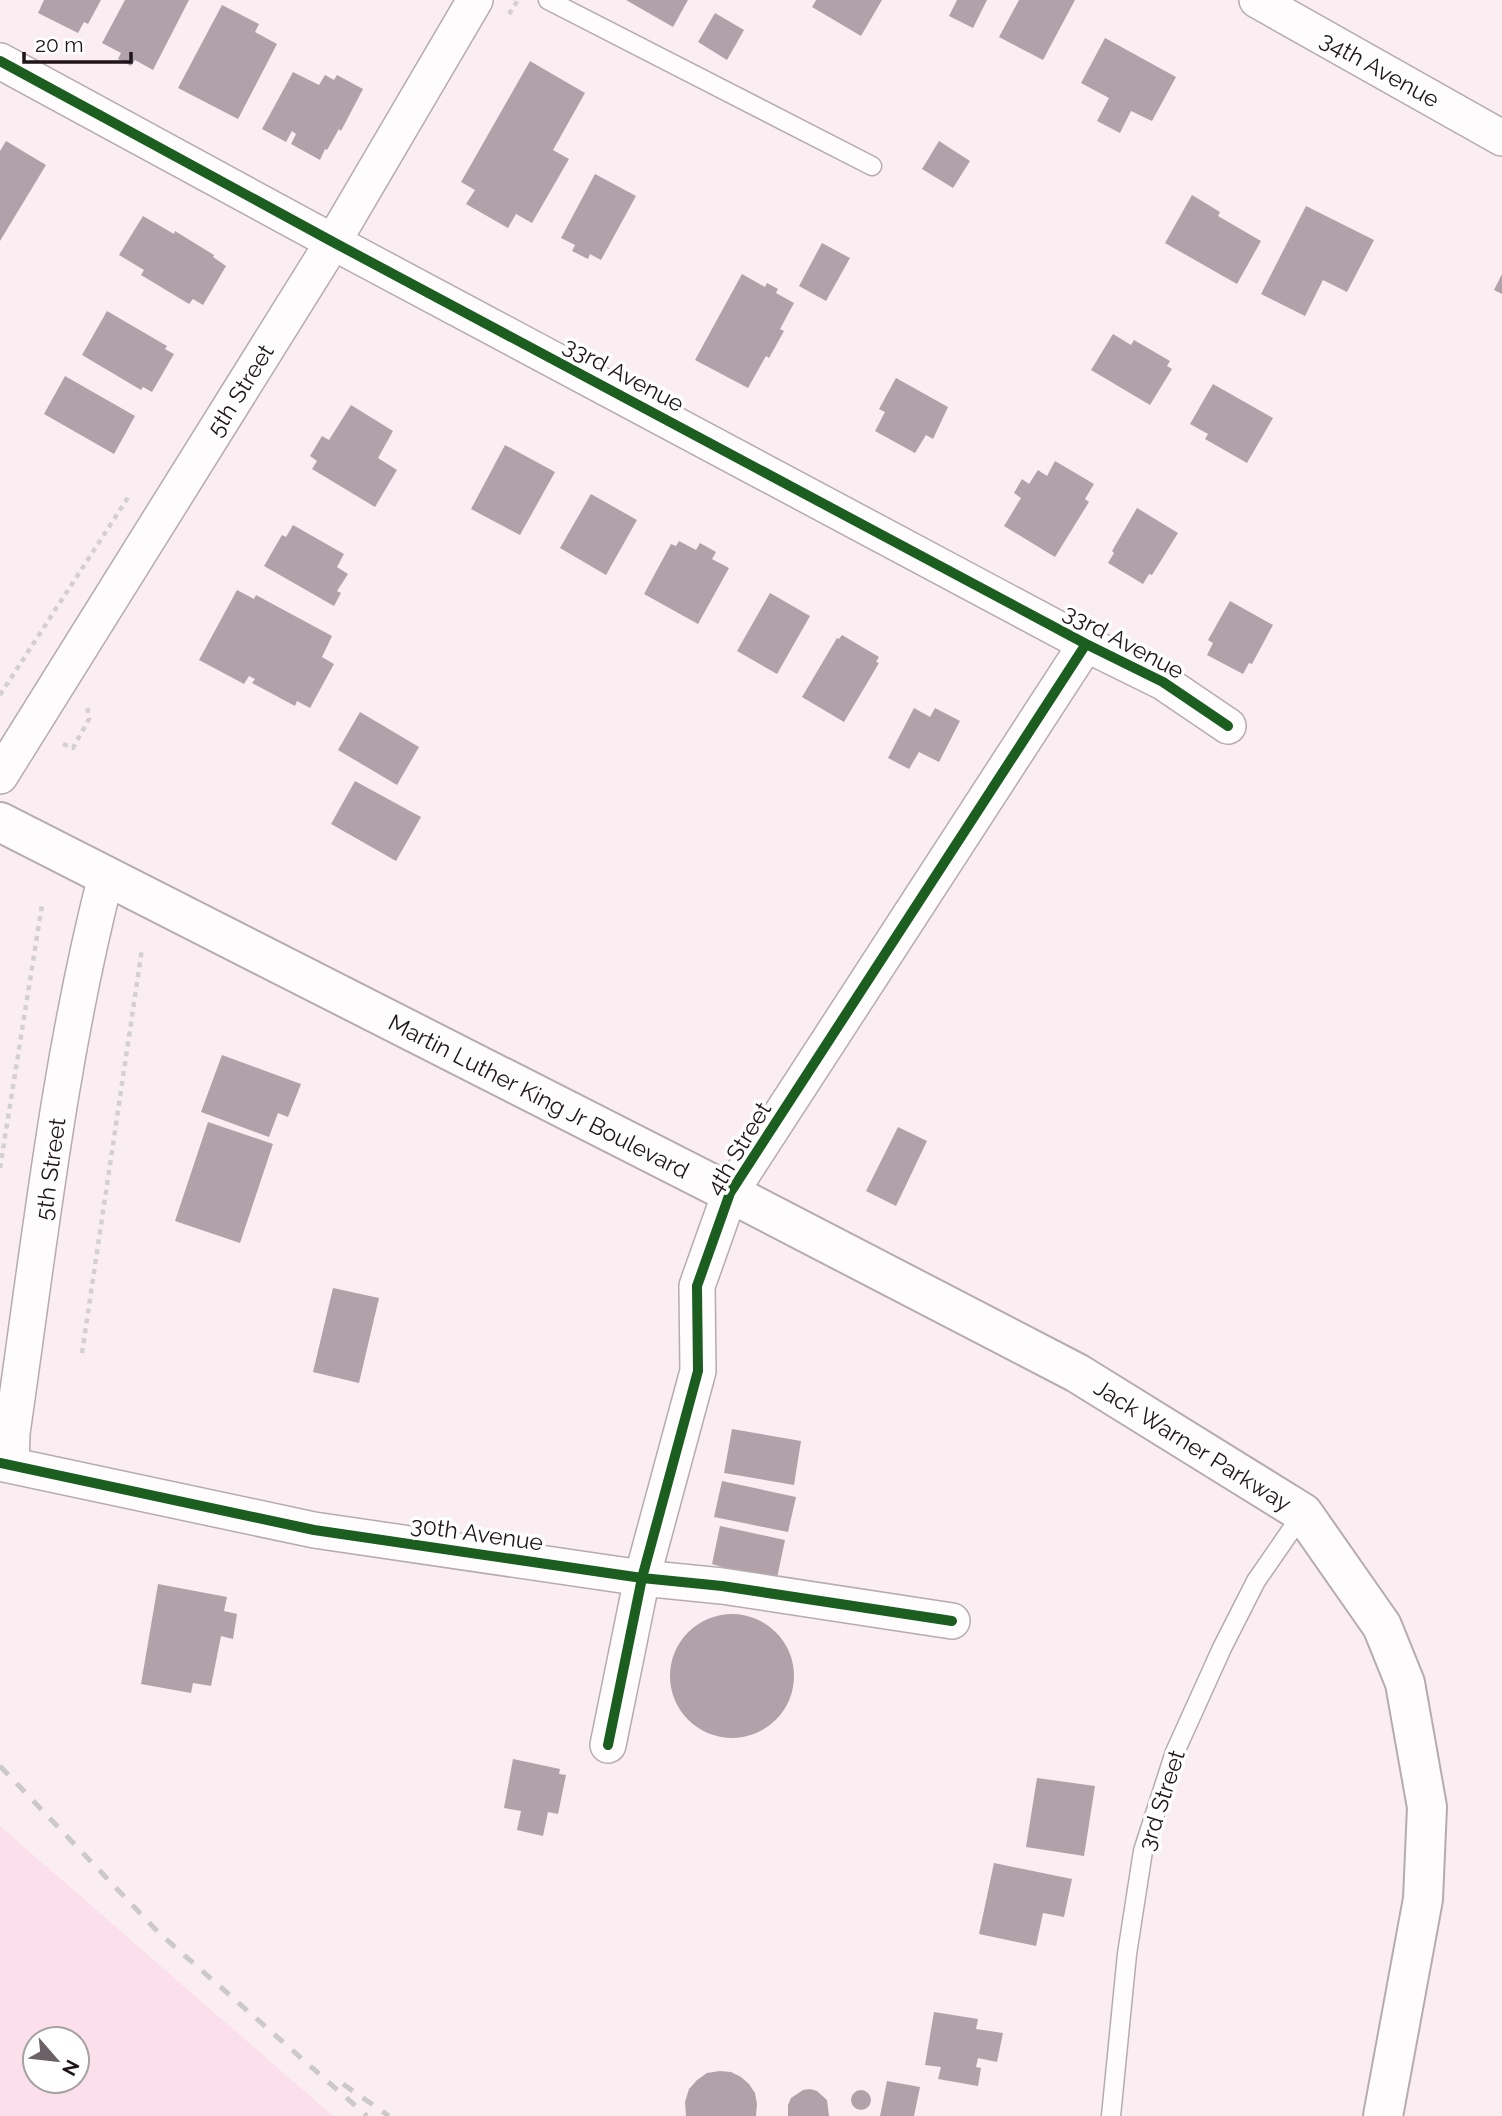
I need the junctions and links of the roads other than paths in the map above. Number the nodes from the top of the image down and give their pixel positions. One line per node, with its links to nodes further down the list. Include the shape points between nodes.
1 (475, 0): 7 (street, 5th Street)
2 (548, 0): 6 (lane)
3 (1257, 0): 5 (street, 34th Avenue)
4 (0, 61): 7 (street, 33rd Avenue)
5 (1502, 138)
6 (872, 166)
7 (333, 242): 8 (street, 33rd Avenue); 10 (street, 5th Street)
8 (1086, 644): 9 (street, 33rd Avenue, via 1163,682); 13 (street, 4th Street)
9 (1228, 726)
10 (0, 776)
11 (0, 822): 12 (main road, Martin Luther King Jr Boulevard)
12 (106, 876): 13 (main road, Martin Luther King Jr Boulevard); 15 (street, 5th Street, via 61,1088)
13 (730, 1193): 14 (main road, Martin Luther King Jr Boulevard); 17 (street, 4th Street, via 697,1286 698,1371)
14 (1077, 1373): 16 (main road, Jack Warner Parkway)
15 (6, 1464): 17 (street, 30th Avenue, via 314,1530)
16 (1303, 1513): 20 (lane, 3rd Street, via 1256,1581 1222,1648 1175,1752 1143,1851 1127,1954); 21 (main road, Jack Warner Parkway, via 1382,1626 1405,1683 1427,1807 1423,1899)
17 (642, 1578): 18 (street, 30th Avenue); 19 (street, 4th Street)
18 (952, 1621)
19 (608, 1745)
20 (1111, 2116)
21 (1383, 2116)

